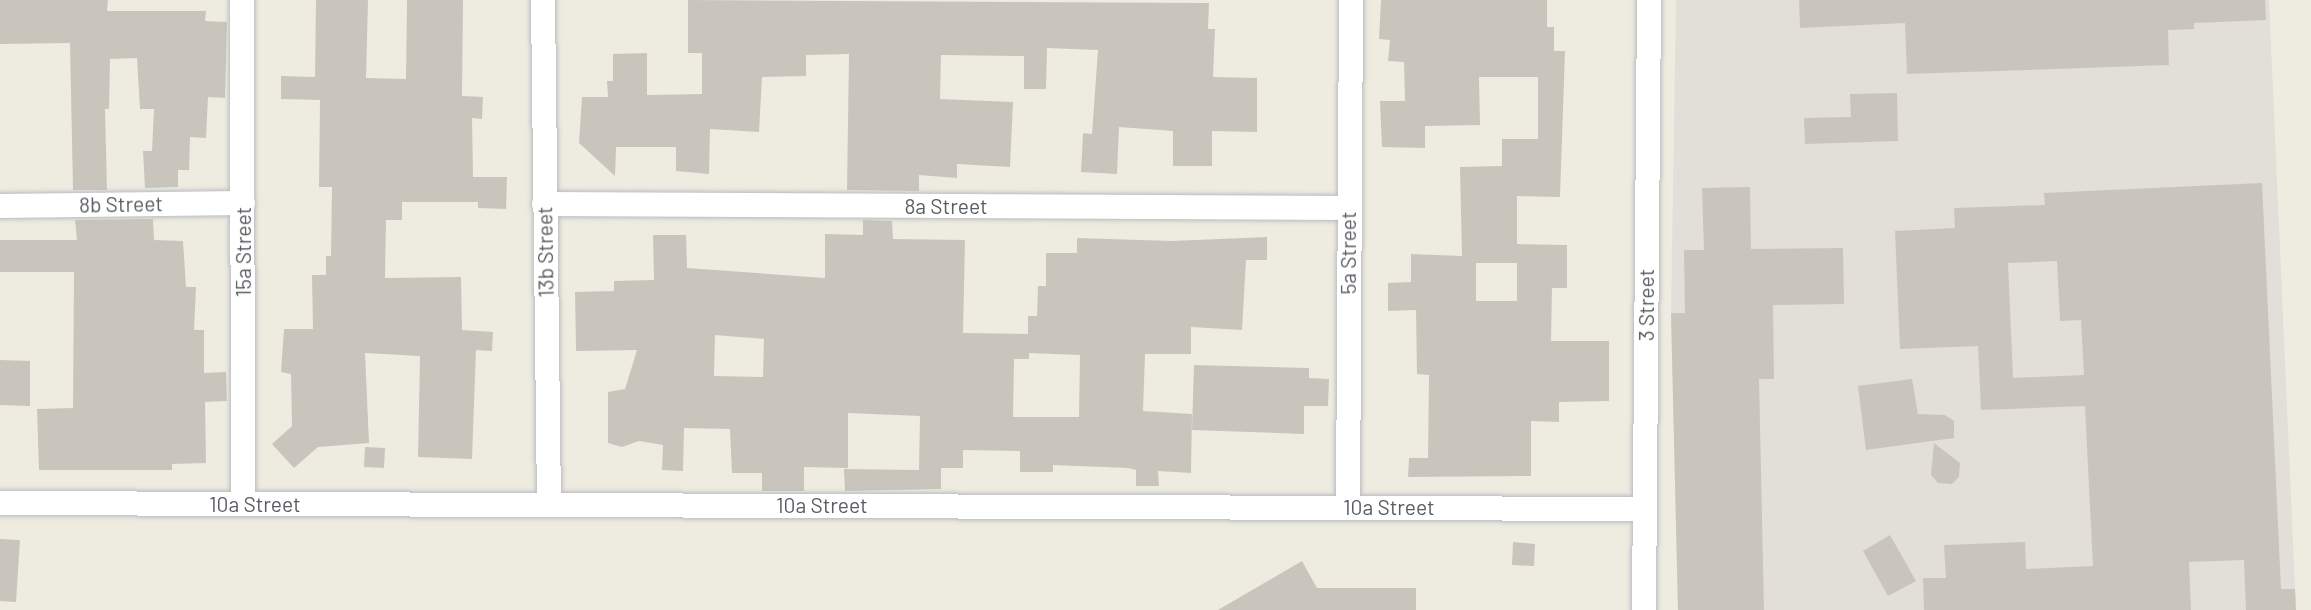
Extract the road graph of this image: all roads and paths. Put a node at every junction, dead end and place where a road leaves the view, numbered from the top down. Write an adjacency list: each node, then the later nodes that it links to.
1 (242, 0): 5 (street, 15a Street)
2 (543, 0): 6 (street, 13b Street)
3 (1351, 0): 8 (street, 5a Street)
4 (1649, 0): 13 (street, 3 Street)
5 (243, 203): 7 (street, 8b Street); 10 (street, 15a Street)
6 (544, 204): 8 (street, 8a Street); 11 (street, 13b Street)
7 (0, 206)
8 (1349, 208): 12 (street, 5a Street)
9 (0, 503): 10 (street, 10a Street)
10 (243, 504): 11 (street, 10a Street)
11 (549, 504): 12 (street, 10a Street)
12 (1348, 507): 13 (street, 10a Street)
13 (1644, 509): 14 (street, 3 Street)
14 (1644, 610)

